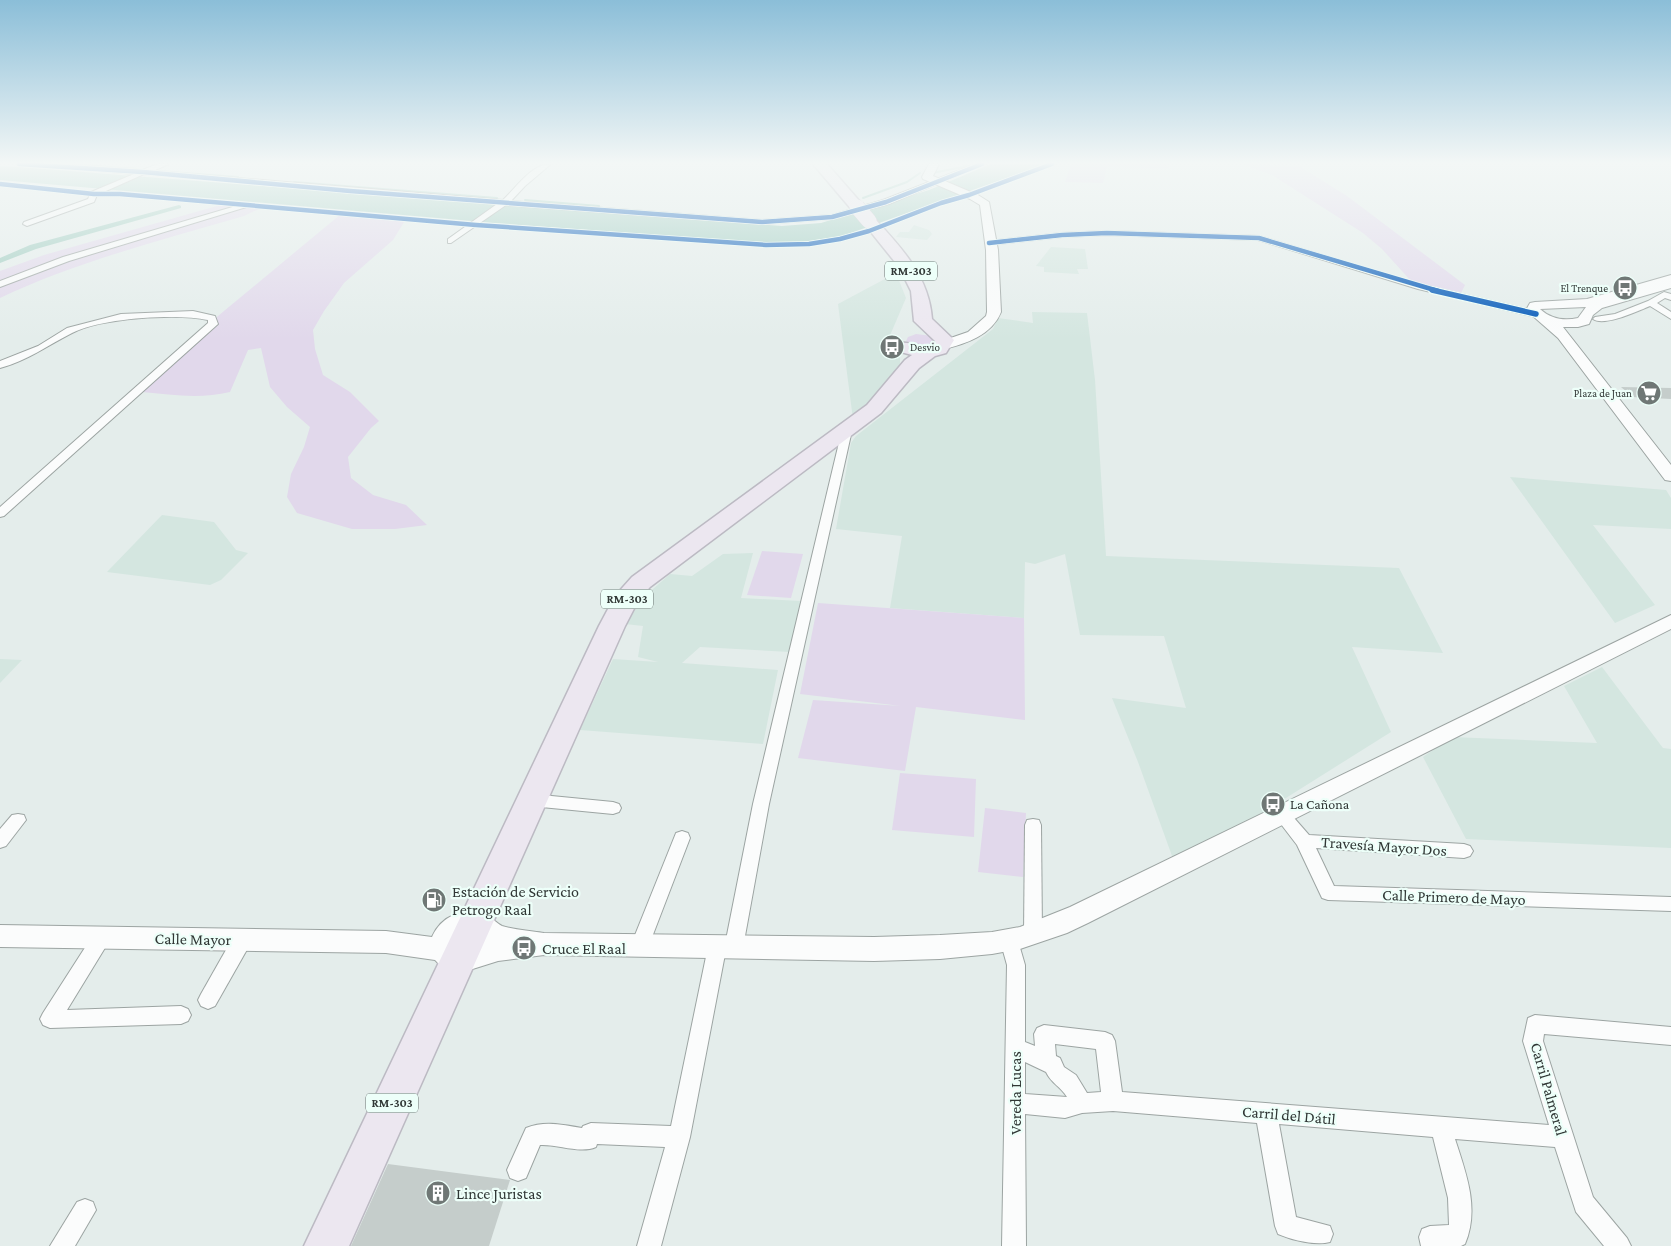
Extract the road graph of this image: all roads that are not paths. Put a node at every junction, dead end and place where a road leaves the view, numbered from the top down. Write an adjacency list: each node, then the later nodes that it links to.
1 (32, 222): 6 (street)
2 (189, 222): 10 (street)
3 (480, 222): 7 (street)
4 (870, 222): 20 (highway, RM-303, bridge)
5 (987, 222): 8 (main road)
6 (27, 224)
7 (451, 241)
8 (989, 242): 16 (street); 20 (main road)
9 (1671, 278): 13 (main road)
10 (0, 284)
11 (1669, 291): 12 (main road); 14 (street)
12 (1631, 295): 13 (main road); 14 (main road)
13 (1600, 302): 14 (main road); 15 (main road); 18 (main road)
14 (1652, 303): 17 (street); 18 (street)
15 (1559, 305): 16 (main road); 18 (main road)
16 (1540, 313): 19 (main road)
17 (1671, 316)
18 (1591, 318): 19 (main road)
19 (1567, 329): 23 (main road)
20 (927, 338): 22 (highway, RM-303)
21 (0, 364): 24 (street)
22 (847, 430): 26 (highway, RM-303); 43 (street)
23 (1671, 476)
24 (0, 513)
25 (1671, 621): 28 (main road)
26 (532, 800): 27 (street); 41 (highway, RM-303)
27 (613, 808)
28 (1282, 814): 33 (street, Calle Primero de Mayo); 36 (main road)
29 (18, 820): 32 (street)
30 (1033, 825): 36 (street)
31 (682, 838): 42 (street)
32 (0, 841)
33 (1304, 841): 34 (street, Travesía Mayor Dos); 35 (street, Calle Primero de Mayo)
34 (1464, 851)
35 (1671, 904)
36 (1033, 934): 40 (main road)
37 (0, 936): 38 (main road, Calle Mayor)
38 (102, 938): 39 (main road, Calle Mayor); 45 (street)
39 (242, 940): 41 (main road, Calle Mayor); 44 (street)
40 (1009, 940): 43 (main road); 47 (street, Vereda Lucas)
41 (465, 942): 42 (main road); 60 (highway, RM-303)
42 (640, 945): 43 (main road)
43 (726, 947): 54 (street)
44 (208, 1000)
45 (181, 1015)
46 (1671, 1036): 55 (street, Carril Palmeral)
47 (1015, 1047): 48 (street); 50 (street, Vereda Lucas)
48 (1046, 1062): 49 (street); 51 (street)
49 (1113, 1101): 51 (street, Carril del Dátil); 52 (street, Carril del Dátil)
50 (1015, 1103): 51 (street, Carril del Dátil); 62 (street, Vereda Lucas)
51 (1082, 1103)
52 (1266, 1113): 53 (street, Carril del Dátil); 58 (street)
53 (1441, 1127): 55 (street, Carril del Dátil); 63 (street)
54 (679, 1137): 56 (street); 61 (street)
55 (1563, 1137): 64 (street, Carril Palmeral)
56 (518, 1170)
57 (85, 1210): 59 (street)
58 (1322, 1234)
59 (62, 1246)
60 (326, 1246)
61 (649, 1246)
62 (1014, 1246)
63 (1432, 1246)
64 (1619, 1246)

